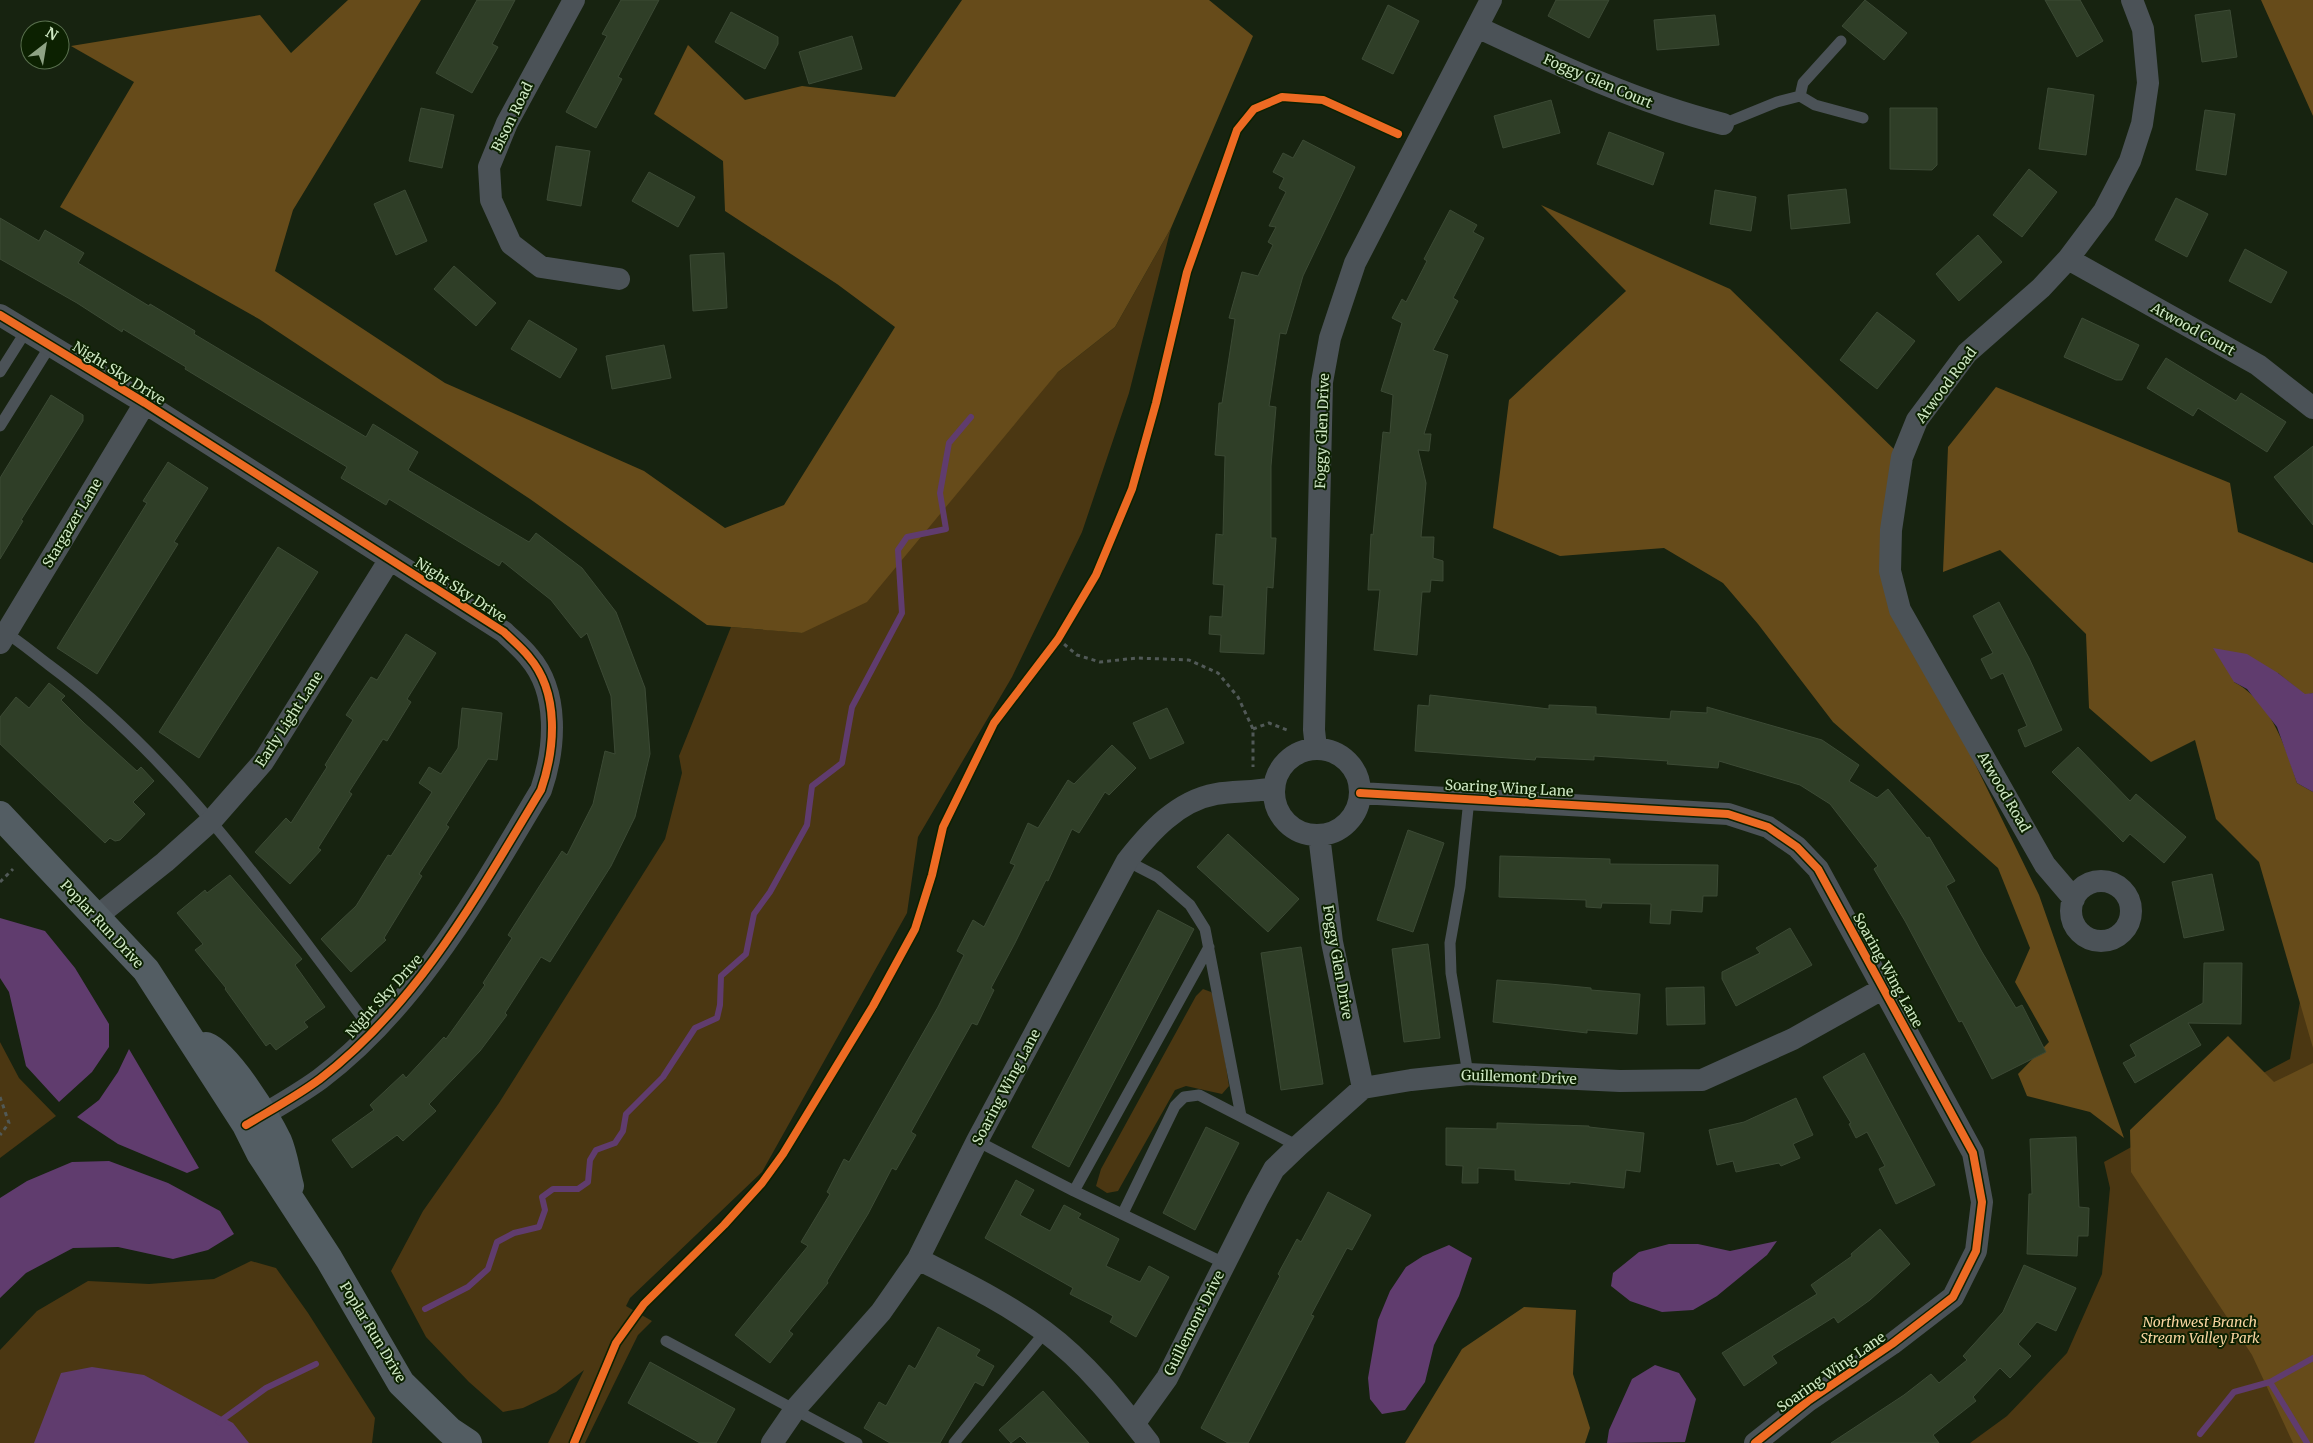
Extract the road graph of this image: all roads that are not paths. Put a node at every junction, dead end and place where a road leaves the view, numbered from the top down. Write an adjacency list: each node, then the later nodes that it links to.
1 (574, 0): 10 (street, Bison Road)
2 (1491, 0): 4 (street, Foggy Glen Drive)
3 (2132, 0): 9 (street, Atwood Road)
4 (1477, 27): 8 (street, Foggy Glen Court); 20 (street, Foggy Glen Drive)
5 (1841, 41): 6 (lane)
6 (1800, 96): 7 (lane); 8 (lane)
7 (1863, 118)
8 (1723, 124)
9 (2068, 259): 16 (street, Atwood Court); 28 (street, Atwood Road)
10 (619, 279)
11 (0, 315): 12 (street, Night Sky Drive)
12 (26, 331): 13 (street, Night Sky Drive); 14 (lane)
13 (50, 346): 15 (street, Night Sky Drive); 17 (lane)
14 (0, 372)
15 (145, 403): 18 (street, Night Sky Drive); 19 (street, Stargazer Lane)
16 (2313, 408)
17 (0, 426)
18 (390, 559): 25 (street, Early Light Lane); 32 (street, Night Sky Drive)
19 (2, 635): 25 (lane)
20 (1316, 748): 21 (street); 22 (street)
21 (1274, 788): 26 (street); 27 (street, Soaring Wing Lane)
22 (1360, 793): 23 (street, Soaring Wing Lane); 26 (street)
23 (1469, 799): 31 (street, Soaring Wing Lane); 33 (lane)
24 (0, 815): 29 (street, Poplar Run Drive)
25 (212, 820): 29 (street, Early Light Lane); 32 (lane)
26 (1320, 834): 34 (street, Foggy Glen Drive)
27 (1127, 861): 30 (lane); 37 (street, Soaring Wing Lane)
28 (2074, 899)
29 (96, 917): 36 (street, Poplar Run Drive)
30 (1209, 947): 35 (lane); 39 (lane)
31 (1884, 988): 33 (street, Guillemont Drive); 52 (street, Soaring Wing Lane)
32 (373, 1032): 36 (street, Night Sky Drive)
33 (1468, 1074): 34 (street, Guillemont Drive)
34 (1363, 1088): 38 (street, Guillemont Drive)
35 (1241, 1116): 38 (lane); 40 (lane)
36 (255, 1120): 47 (street, Poplar Run Drive)
37 (977, 1141): 39 (lane); 41 (street, Soaring Wing Lane)
38 (1298, 1146): 42 (street, Guillemont Drive)
39 (1074, 1191): 40 (lane)
40 (1122, 1213): 42 (lane)
41 (918, 1259): 43 (street); 45 (street, Soaring Wing Lane)
42 (1224, 1263): 46 (street, Guillemont Drive)
43 (1045, 1332): 46 (street); 50 (lane)
44 (666, 1340): 45 (lane)
45 (796, 1408): 48 (street, Soaring Wing Lane); 49 (lane)
46 (1134, 1424): 51 (street)
47 (468, 1443)
48 (772, 1443)
49 (857, 1443)
50 (954, 1443)
51 (1149, 1443)
52 (1755, 1443)

